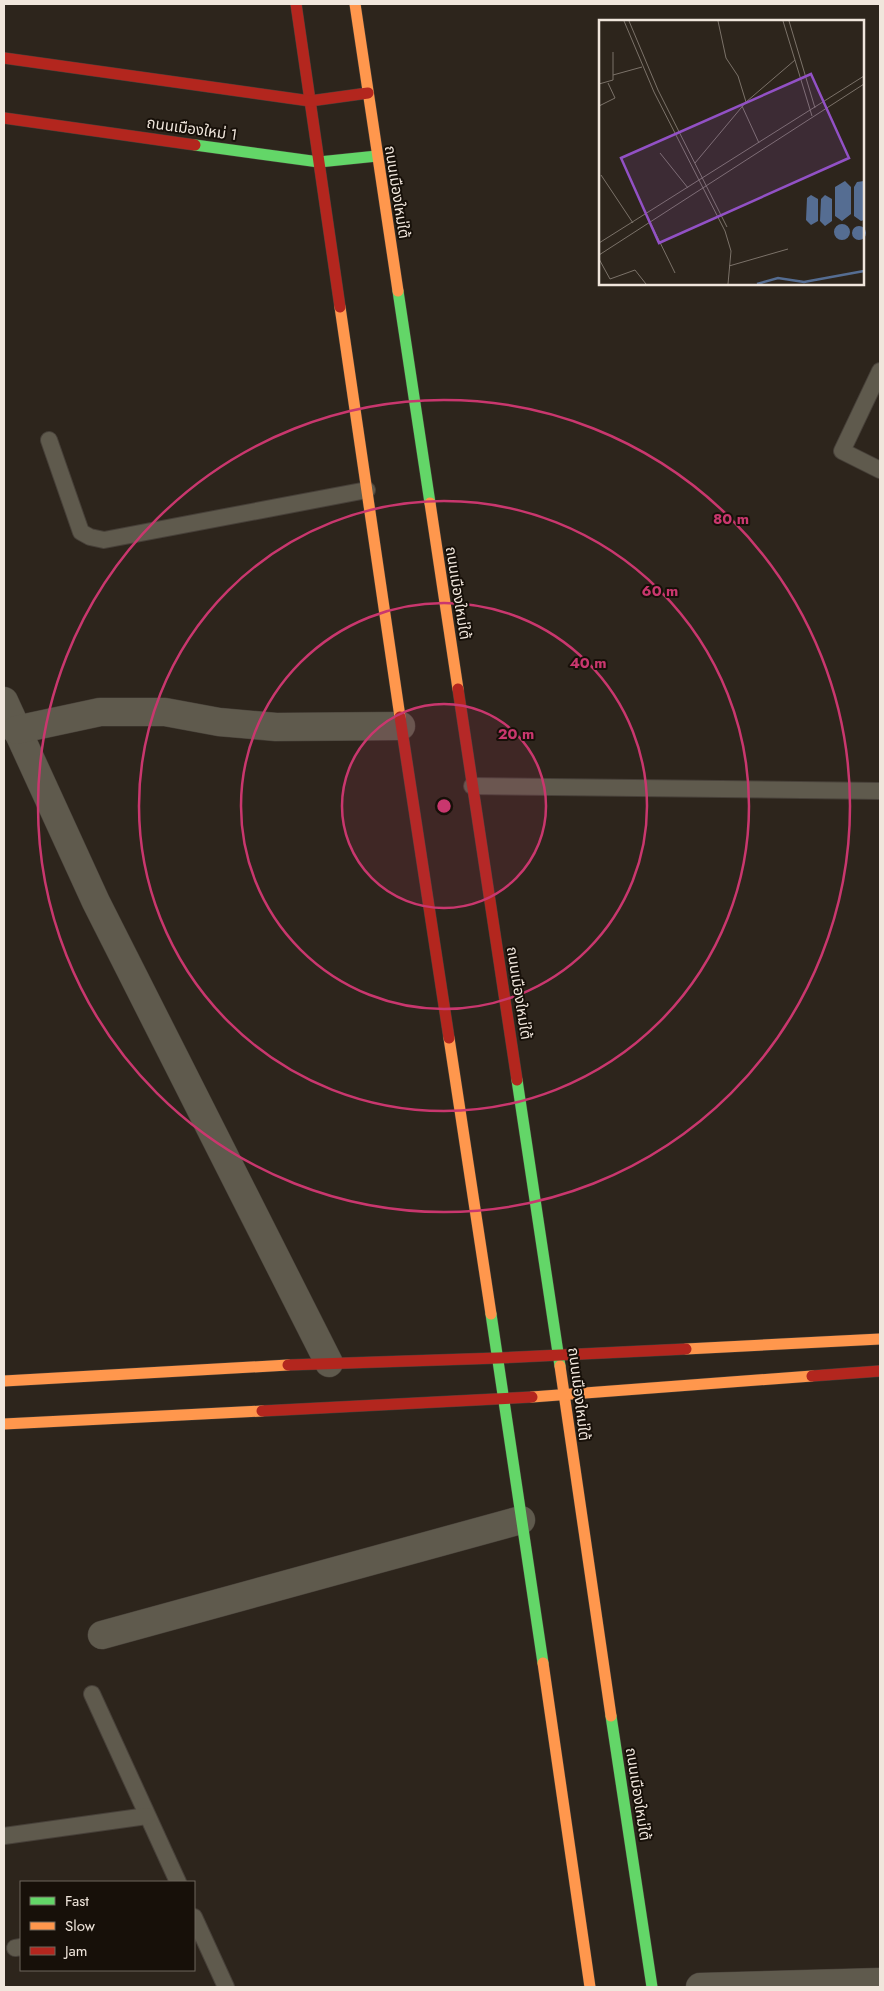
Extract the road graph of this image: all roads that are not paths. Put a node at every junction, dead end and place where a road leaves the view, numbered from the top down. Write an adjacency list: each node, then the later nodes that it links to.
1 (296, 4): 5 (main road)
2 (355, 4): 4 (main road, ถนนเมืองใหม่ใต้)
3 (4, 58): 5 (main road)
4 (368, 93): 5 (main road); 7 (main road, ถนนเมืองใหม่ใต้)
5 (310, 101): 8 (main road)
6 (4, 118): 8 (main road, ถนนเมืองใหม่ 1)
7 (376, 156): 8 (main road, ถนนเมืองใหม่ 1); 16 (main road, ถนนเมืองใหม่ใต้)
8 (319, 162): 12 (main road)
9 (880, 371): 11 (lane)
10 (49, 440): 12 (lane)
11 (880, 470)
12 (367, 490): 14 (main road)
13 (4, 701): 15 (street)
14 (401, 726): 15 (street); 20 (main road)
15 (16, 730): 21 (street)
16 (472, 786): 17 (lane); 19 (main road, ถนนเมืองใหม่ใต้)
17 (880, 791)
18 (880, 1339): 19 (main road)
19 (559, 1356): 20 (main road); 24 (main road, ถนนเมืองใหม่ใต้)
20 (498, 1358): 21 (main road); 25 (main road)
21 (329, 1363): 23 (main road)
22 (880, 1371): 24 (main road)
23 (4, 1381)
24 (563, 1395): 25 (main road); 37 (main road, ถนนเมืองใหม่ใต้)
25 (503, 1397): 26 (main road); 27 (main road)
26 (4, 1424)
27 (521, 1520): 28 (street); 36 (main road)
28 (102, 1634)
29 (92, 1694): 30 (lane)
30 (147, 1816): 31 (lane); 32 (lane)
31 (4, 1836)
32 (178, 1881)
33 (195, 1920): 35 (lane)
34 (880, 1982): 38 (street)
35 (226, 1987)
36 (590, 1987)
37 (652, 1987)
38 (700, 1987)

